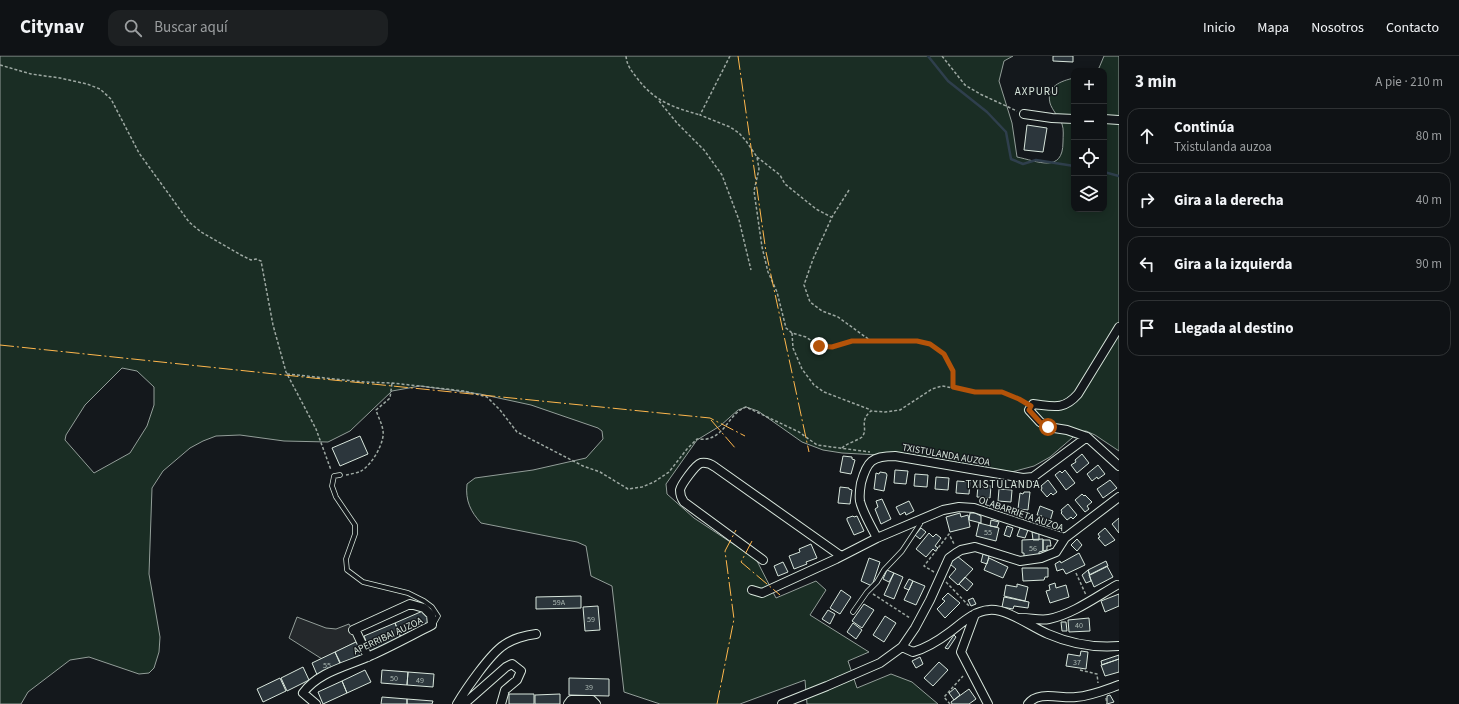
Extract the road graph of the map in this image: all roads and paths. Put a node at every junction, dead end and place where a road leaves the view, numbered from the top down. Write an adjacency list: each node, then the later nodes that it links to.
1 (626, 56): 5 (path)
2 (730, 56): 7 (path)
3 (942, 56): 6 (path)
4 (0, 65): 18 (path)
5 (659, 101): 7 (path); 14 (path)
6 (1024, 114): 8 (street)
7 (700, 115): 11 (path)
8 (1071, 118)
9 (1107, 119): 10 (street)
10 (1119, 120)
11 (757, 157): 13 (path); 16 (path)
12 (849, 190): 13 (path)
13 (832, 217): 17 (path)
14 (751, 270)
15 (1119, 327): 21 (street)
16 (792, 333): 17 (path); 22 (path)
17 (871, 341): 20 (path)
18 (287, 374): 19 (path); 28 (path)
19 (392, 383): 24 (path); 27 (path)
20 (953, 387): 21 (path); 22 (path)
21 (1031, 406): 23 (street)
22 (871, 411): 24 (path)
23 (1087, 436): 25 (street, TXISTULANDA AUZOA); 26 (street)
24 (841, 448): 25 (path)
25 (878, 458): 31 (street)
26 (1119, 466)
27 (340, 475): 28 (lane)
28 (334, 476): 47 (lane)
29 (1119, 497): 32 (street)
30 (920, 520): 31 (street); 32 (street, OLABARRIETA AUZOA); 41 (lane)
31 (877, 538): 34 (street)
32 (1065, 538): 49 (street, OLABARRIETA AUZOA)
33 (951, 546): 36 (path)
34 (841, 556): 35 (street); 40 (street)
35 (763, 560)
36 (937, 573)
37 (1076, 573): 42 (path)
38 (944, 579): 43 (path)
39 (1116, 585): 42 (street)
40 (752, 590)
41 (868, 591): 44 (lane); 45 (path)
42 (1089, 601): 46 (street)
43 (973, 611): 46 (street); 49 (street); 52 (street)
44 (853, 612)
45 (911, 618)
46 (1017, 618): 50 (street)
47 (432, 626): 51 (street, APERRIBAI AUZOA); 51 (street, APERRIBAI AUZOA)
48 (533, 635): 57 (street)
49 (902, 646): 62 (street, OLABARRIETA AUZOA)
50 (1119, 646)
51 (368, 657): 56 (street, APERRIBAI AUZOA)
52 (970, 669): 63 (path); 64 (street)
53 (1080, 670): 55 (path)
54 (1119, 685): 55 (street)
55 (1098, 693): 65 (street)
56 (316, 704)
57 (457, 704)
58 (464, 704): 59 (street)
59 (501, 704)
60 (568, 704): 61 (street)
61 (596, 704)
62 (782, 704)
63 (950, 704)
64 (988, 704)
65 (1028, 704)

